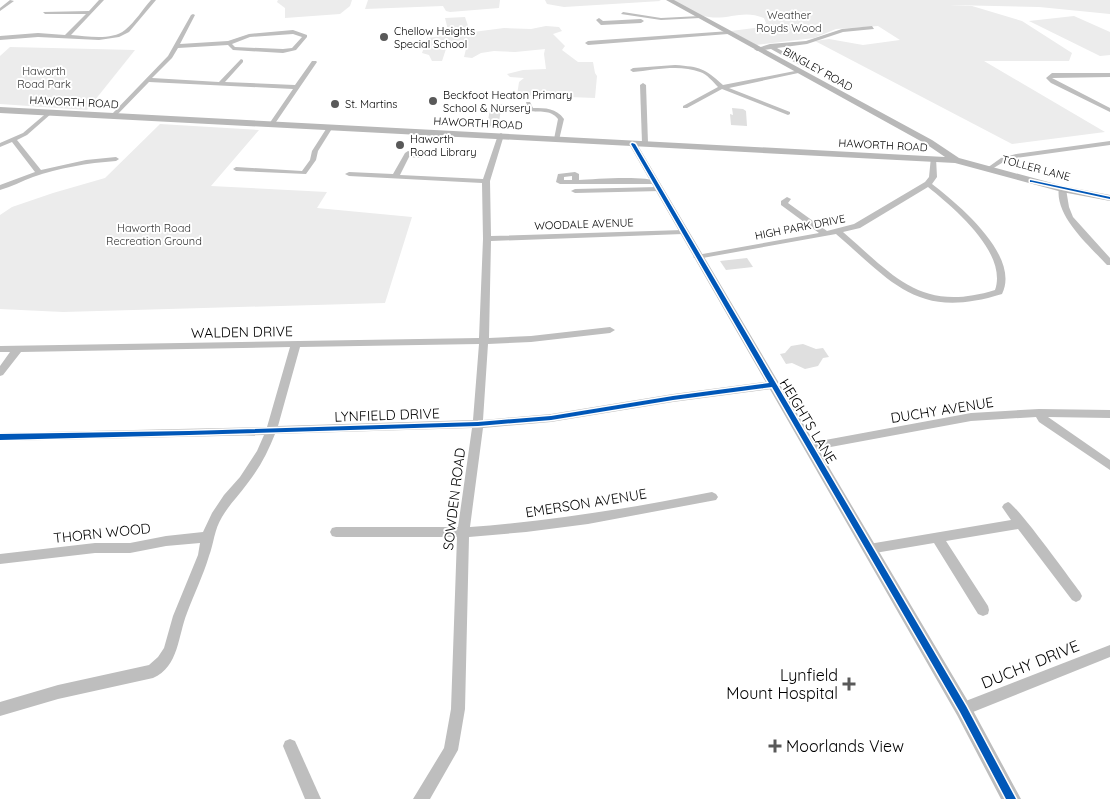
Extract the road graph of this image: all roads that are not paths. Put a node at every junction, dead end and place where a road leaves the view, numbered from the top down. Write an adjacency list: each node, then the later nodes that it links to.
1 (102, 0): 6 (street)
2 (154, 0): 15 (street)
3 (669, 0): 10 (main road, BINGLEY ROAD)
4 (12, 1): 5 (street)
5 (0, 10)
6 (91, 12): 7 (street); 15 (street)
7 (45, 13)
8 (624, 13): 11 (street)
9 (193, 15): 19 (street)
10 (700, 17): 11 (street); 14 (main road, BINGLEY ROAD)
11 (647, 18): 12 (street)
12 (599, 20)
13 (872, 28): 20 (street)
14 (728, 32): 18 (street); 21 (main road, BINGLEY ROAD)
15 (66, 37): 16 (street)
16 (0, 38)
17 (229, 43): 17 (street); 19 (street)
18 (588, 43)
19 (177, 46): 28 (street)
20 (770, 46): 21 (street); 25 (street)
21 (757, 48): 26 (main road, BINGLEY ROAD)
22 (241, 61): 29 (street)
23 (314, 62): 31 (street)
24 (633, 70): 32 (street)
25 (812, 70)
26 (800, 72): 32 (street); 52 (main road, BINGLEY ROAD)
27 (1110, 75): 36 (street)
28 (148, 80): 29 (street); 39 (street)
29 (221, 83): 31 (street)
30 (643, 85): 45 (street)
31 (297, 87): 40 (street)
32 (722, 87): 34 (street); 38 (street)
33 (528, 102): 43 (street)
34 (685, 107)
35 (0, 110): 37 (main road, HAWORTH ROAD)
36 (1110, 110)
37 (50, 112): 39 (main road, HAWORTH ROAD); 44 (street)
38 (788, 113)
39 (113, 116): 40 (main road, HAWORTH ROAD)
40 (272, 124): 41 (main road, HAWORTH ROAD)
41 (330, 127): 42 (main road, HAWORTH ROAD); 54 (street)
42 (501, 135): 43 (main road, HAWORTH ROAD); 58 (street, SOWDEN ROAD)
43 (557, 139): 47 (main road, HAWORTH ROAD)
44 (14, 140): 48 (street); 55 (street)
45 (645, 143): 47 (main road, HAWORTH ROAD); 50 (main road, HAWORTH ROAD)
46 (1110, 143): 53 (street)
47 (633, 144): 61 (street, HEIGHTS LANE)
48 (0, 145)
49 (421, 156): 57 (street)
50 (933, 158): 52 (main road, HAWORTH ROAD); 60 (street)
51 (116, 159): 55 (street)
52 (955, 160): 53 (main road, TOLLER LANE)
53 (990, 168): 63 (main road, TOLLER LANE)
54 (236, 169)
55 (40, 173): 62 (street)
56 (349, 174): 57 (street)
57 (396, 176): 58 (street)
58 (486, 181): 70 (street, SOWDEN ROAD)
59 (576, 182): 61 (street)
60 (928, 184): 68 (street, HIGH PARK DRIVE); 68 (street)
61 (656, 185): 64 (street); 67 (street, HEIGHTS LANE)
62 (0, 188)
63 (1062, 189): 65 (main road, TOLLER LANE); 72 (street)
64 (574, 191)
65 (1110, 198)
66 (787, 199): 69 (street)
67 (682, 232): 70 (street, WOODALE AVENUE); 71 (street, HEIGHTS LANE)
68 (839, 232): 69 (street, HIGH PARK DRIVE)
69 (826, 234): 71 (street, HIGH PARK DRIVE)
70 (487, 239): 74 (street, SOWDEN ROAD)
71 (697, 258): 79 (street, HEIGHTS LANE)
72 (1110, 263)
73 (610, 330): 74 (street, WALDEN DRIVE)
74 (484, 341): 75 (street, WALDEN DRIVE); 82 (street, SOWDEN ROAD)
75 (296, 344): 77 (street, WALDEN DRIVE); 83 (street)
76 (0, 349): 77 (street, WALDEN DRIVE)
77 (17, 350): 78 (street)
78 (0, 373)
79 (772, 386): 82 (street, LYNFIELD DRIVE); 85 (street, HEIGHTS LANE)
80 (1039, 413): 81 (street, DUCHY AVENUE); 85 (street, DUCHY AVENUE); 86 (street)
81 (1110, 414)
82 (478, 424): 83 (street, LYNFIELD DRIVE); 91 (street, SOWDEN ROAD)
83 (271, 431): 84 (street, LYNFIELD DRIVE); 92 (street)
84 (0, 437)
85 (809, 447): 94 (street, HEIGHTS LANE)
86 (1110, 466)
87 (712, 496): 91 (street, EMERSON AVENUE)
88 (1008, 507): 89 (street)
89 (1021, 523): 93 (street); 96 (street)
90 (336, 532): 91 (street, EMERSON AVENUE)
91 (463, 532): 103 (street, SOWDEN ROAD)
92 (207, 537): 95 (street, THORN WOOD); 99 (street)
93 (936, 537): 94 (street); 97 (street)
94 (869, 549): 100 (street, HEIGHTS LANE)
95 (0, 558)
96 (1076, 596)
97 (983, 610)
98 (1110, 651): 100 (street, DUCHY DRIVE)
99 (0, 709)
100 (963, 709): 104 (street, HEIGHTS LANE)
101 (290, 746): 102 (street)
102 (313, 799)
103 (421, 799)
104 (1011, 799)

